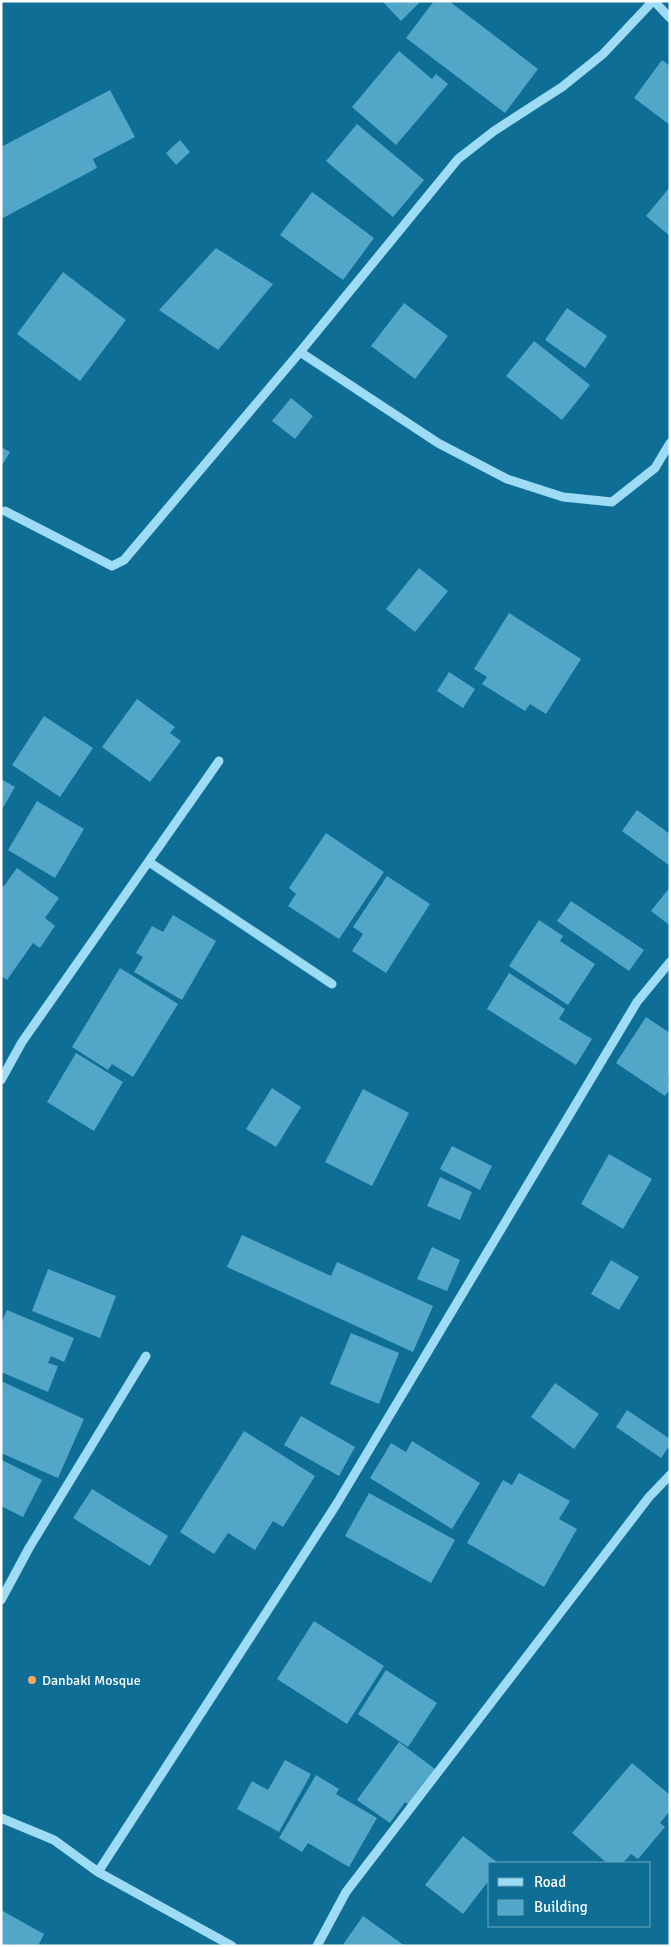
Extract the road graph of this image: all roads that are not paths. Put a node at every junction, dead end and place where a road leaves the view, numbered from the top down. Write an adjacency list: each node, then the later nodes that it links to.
1 (654, 1): 2 (street); 3 (street)
2 (670, 18)
3 (300, 352): 4 (street); 5 (street)
4 (670, 443)
5 (4, 511)
6 (219, 761): 7 (street)
7 (149, 862): 9 (street); 10 (street)
8 (670, 962): 15 (street)
9 (332, 984)
10 (1, 1080)
11 (146, 1356): 13 (street)
12 (670, 1475): 17 (street)
13 (1, 1600)
14 (1, 1818): 15 (street)
15 (98, 1872): 16 (street)
16 (232, 1946)
17 (317, 1946)

